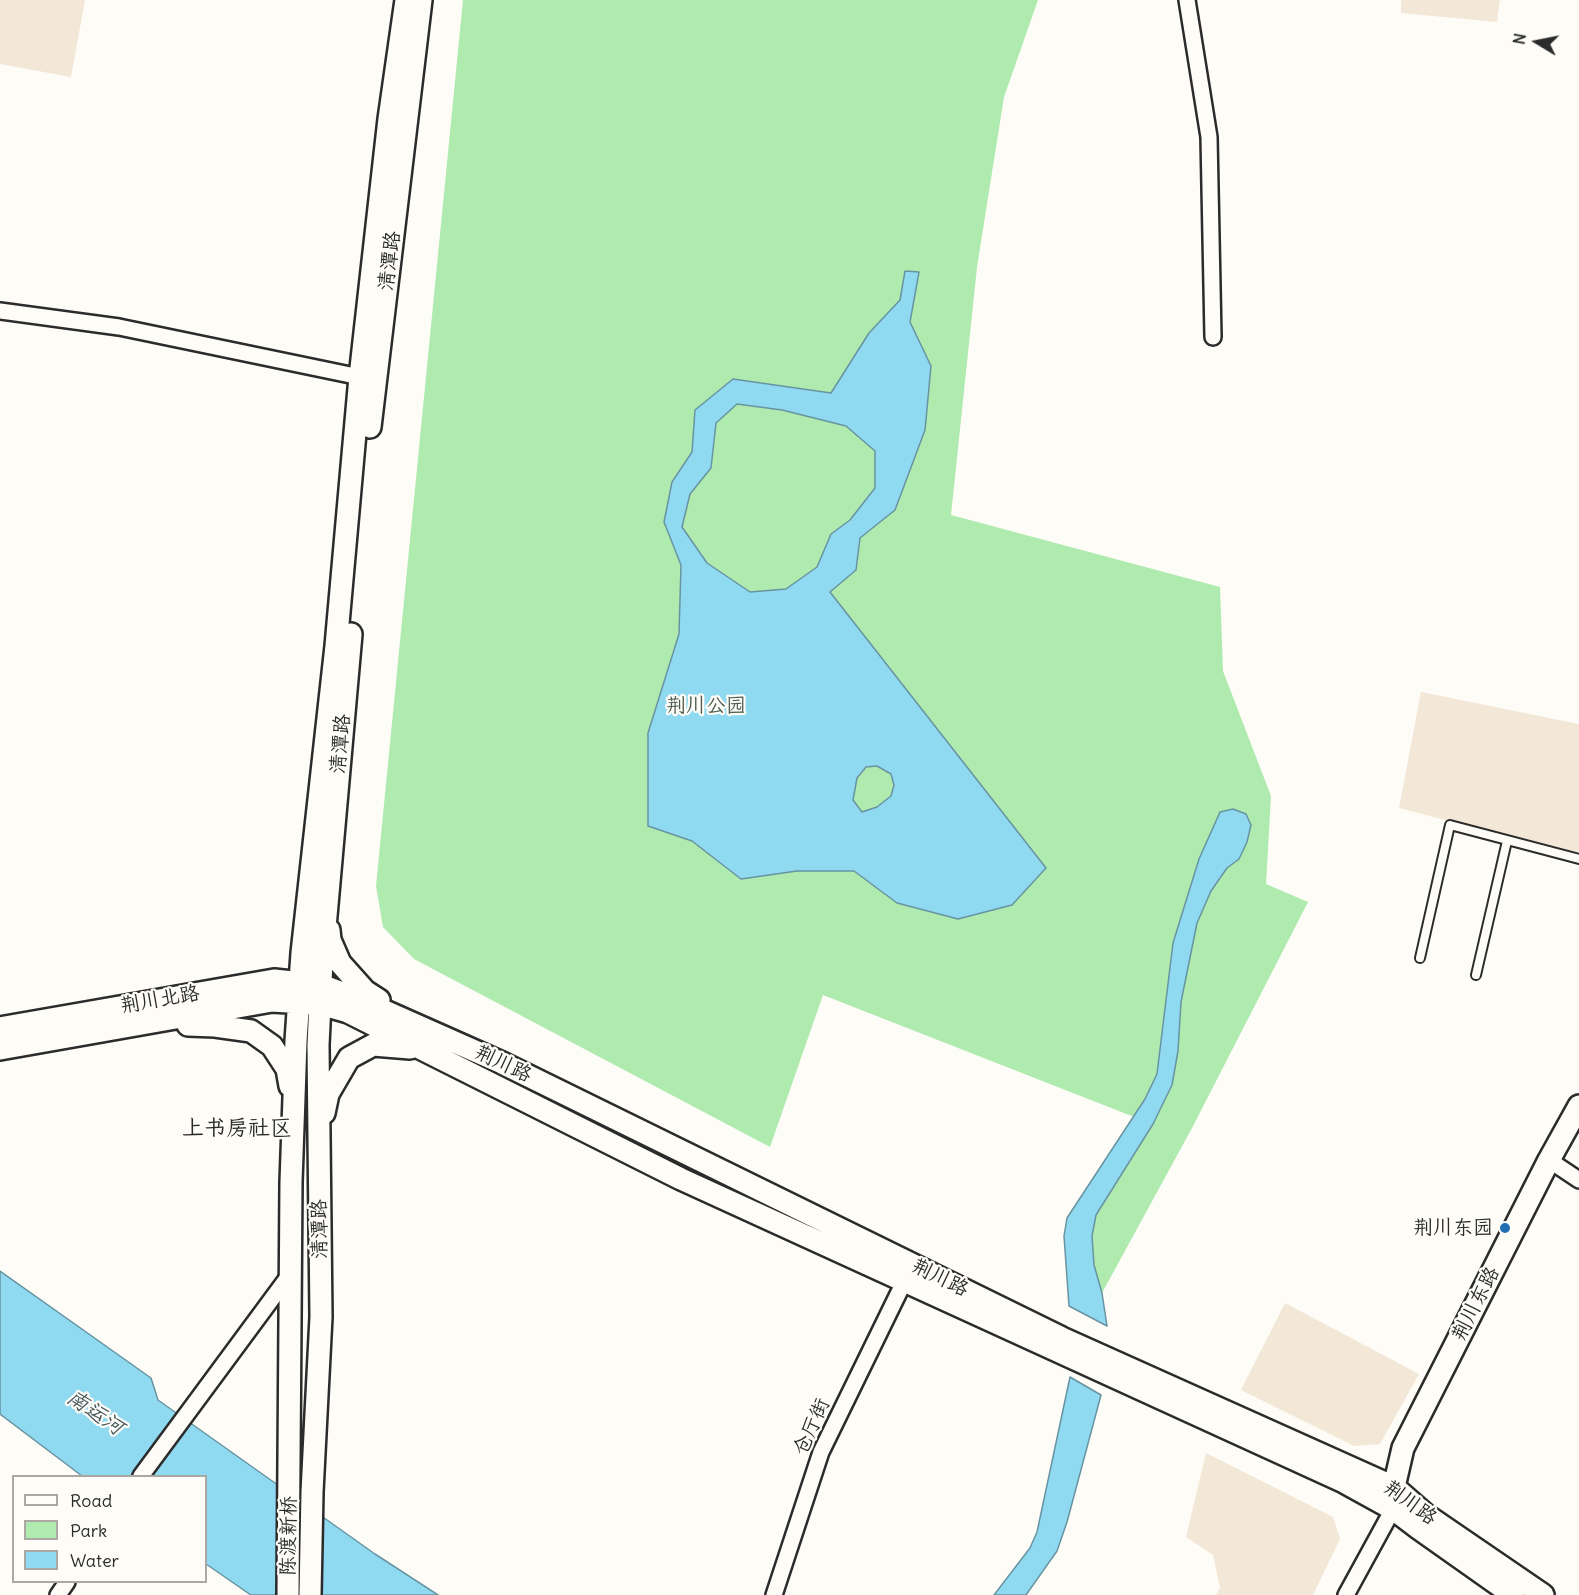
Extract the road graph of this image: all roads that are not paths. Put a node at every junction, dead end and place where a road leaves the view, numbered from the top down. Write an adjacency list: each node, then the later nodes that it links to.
1 (406, 0): 6 (main road, 清潭路)
2 (421, 0): 9 (main road, 清潭路)
3 (1187, 0): 5 (street)
4 (0, 311): 6 (street)
5 (1213, 337)
6 (360, 377): 12 (main road, 清潭路)
7 (1507, 841): 8 (lane); 10 (lane); 11 (lane)
8 (1579, 859)
9 (327, 911): 13 (main road, 清潭路); 16 (main road)
10 (1420, 958)
11 (1476, 975)
12 (299, 991): 13 (main road, 荆川北路); 14 (main road, 荆川北路); 15 (main road, 荆川北路); 18 (main road, 清潭路)
13 (320, 994): 16 (main road, 荆川路); 20 (main road, 清潭路)
14 (145, 1023): 17 (main road, 荆川北路); 18 (main road)
15 (0, 1028)
16 (430, 1042): 20 (main road); 24 (main road, 荆川路); 27 (main road, 荆川路)
17 (0, 1049)
18 (294, 1103): 23 (main road, 清潭路)
19 (1579, 1106): 21 (main road, 荆川东路)
20 (319, 1137): 28 (main road, 清潭路)
21 (1549, 1160): 22 (street); 27 (main road, 荆川东路)
22 (1579, 1179)
23 (291, 1273): 25 (street); 26 (main road, 清潭路)
24 (904, 1282): 29 (main road, 荆川路); 32 (street, 仓厅街)
25 (142, 1475)
26 (290, 1476): 30 (main road, 陈渡新桥)
27 (1394, 1487): 29 (main road, 荆川东路); 35 (main road, 荆川路)
28 (312, 1492): 31 (main road, 陈渡新桥)
29 (1393, 1509): 33 (street); 34 (main road, 荆川路)
30 (288, 1595)
31 (310, 1595)
32 (774, 1595)
33 (1346, 1595)
34 (1513, 1595)
35 (1543, 1595)

